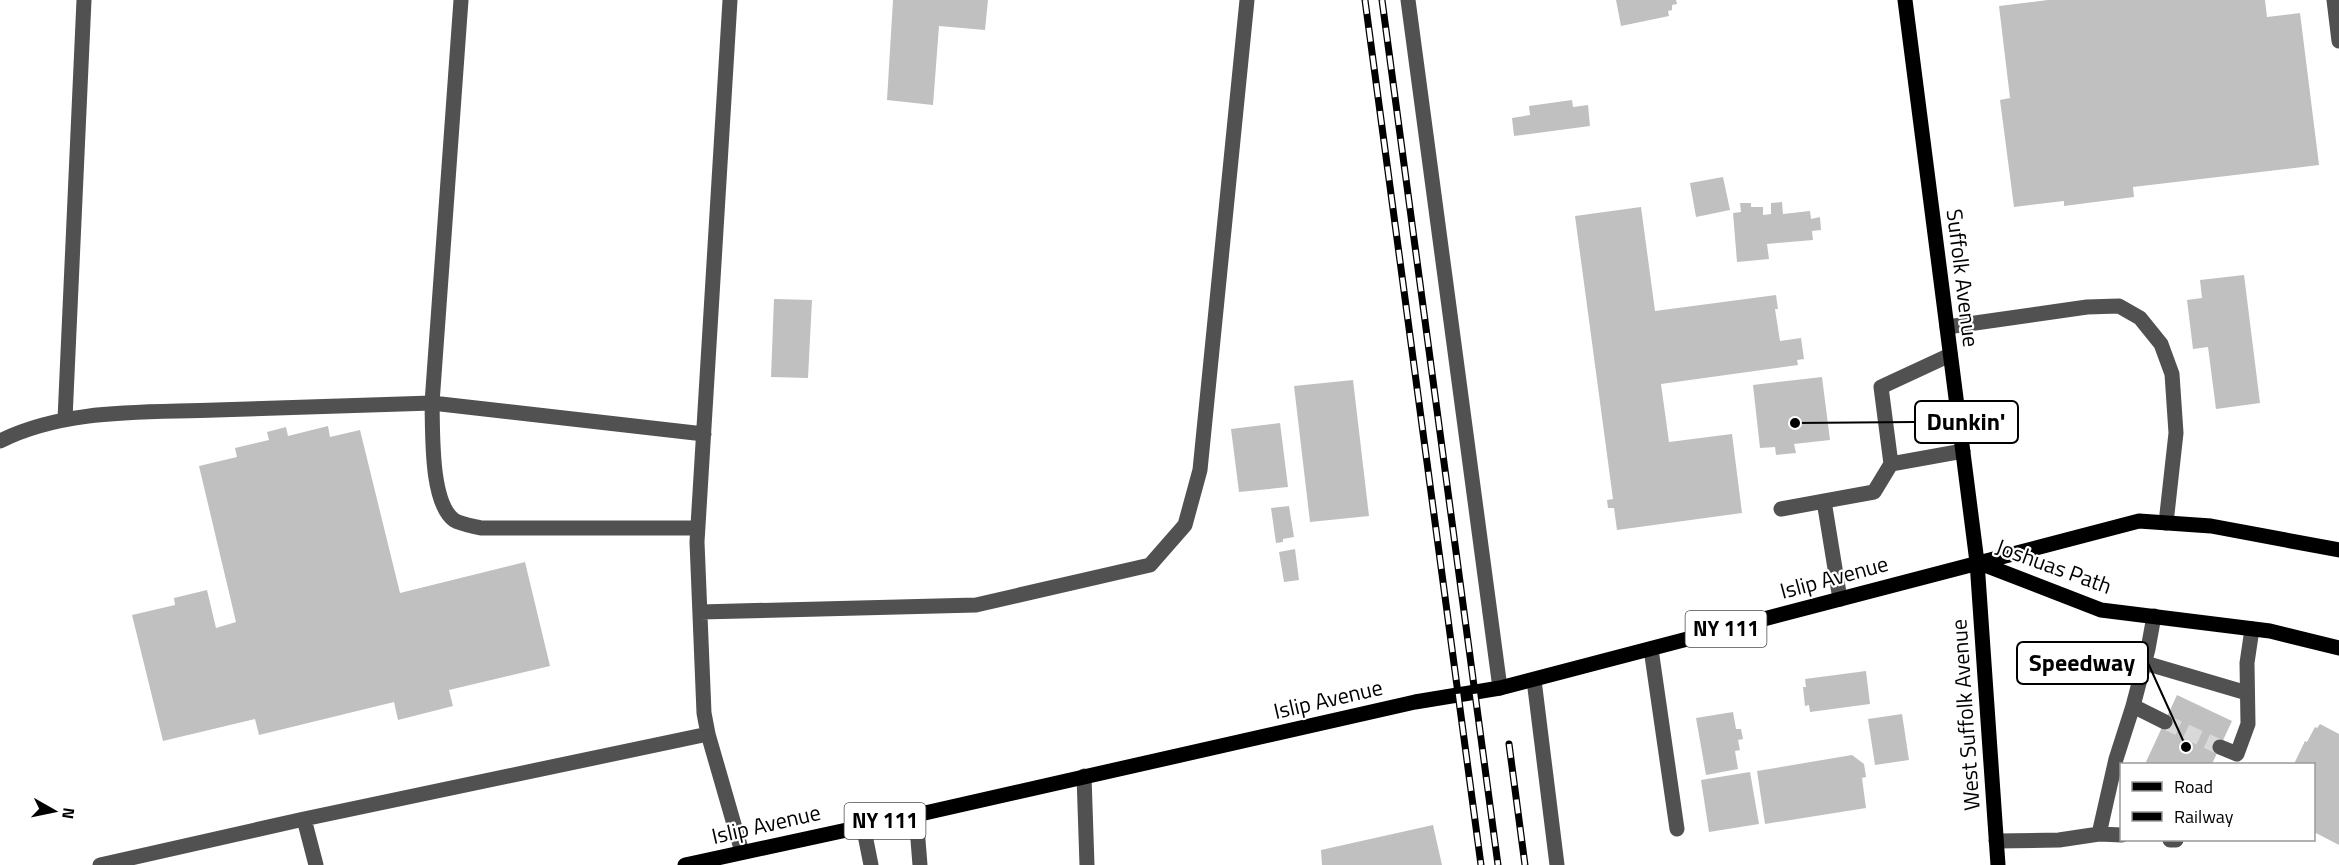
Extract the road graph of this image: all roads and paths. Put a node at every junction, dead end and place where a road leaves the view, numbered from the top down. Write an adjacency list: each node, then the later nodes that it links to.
1 (84, 0): 12 (street)
2 (461, 0): 11 (street)
3 (729, 0): 13 (street)
4 (1247, 0): 24 (street)
5 (1408, 0): 31 (street)
6 (1905, 0): 9 (main road, Suffolk Avenue)
7 (2334, 0): 8 (street)
8 (2339, 41)
9 (1947, 327): 10 (main road, Suffolk Avenue); 19 (street)
10 (1950, 355): 15 (main road, Suffolk Avenue); 16 (street)
11 (432, 403): 12 (street); 13 (street); 20 (street)
12 (65, 419): 14 (street)
13 (704, 434): 20 (street)
14 (0, 441)
15 (1963, 452): 16 (street); 22 (main road, Suffolk Avenue)
16 (1891, 464): 17 (street)
17 (1824, 501): 18 (street); 23 (street)
18 (1780, 509)
19 (2166, 523): 21 (main road, Joshuas Path / NY 111); 22 (main road, Joshuas Path / NY 111)
20 (698, 528): 24 (street)
21 (2339, 550)
22 (1977, 562): 23 (main road, Islip Avenue / NY 111); 25 (main road, Joshuas Path); 46 (main road, West Suffolk Avenue)
23 (1840, 599): 28 (main road, Islip Avenue / NY 111)
24 (700, 612): 35 (street)
25 (2154, 616): 26 (main road, Joshuas Path); 29 (street)
26 (2252, 628): 27 (main road, Joshuas Path); 32 (street)
27 (2339, 648)
28 (1651, 650): 30 (main road, Islip Avenue / NY 111); 43 (street)
29 (2145, 663): 32 (street); 33 (street)
30 (1534, 680): 31 (main road, Islip Avenue / NY 111); 54 (street)
31 (1500, 688): 39 (main road, Islip Avenue / NY 111)
32 (2247, 693): 37 (street)
33 (2133, 706): 34 (street); 38 (street)
34 (2164, 722)
35 (708, 734): 41 (street); 47 (street)
36 (2220, 747): 37 (street)
37 (2235, 759)
38 (2120, 762): 44 (street)
39 (1083, 776): 40 (main road, Islip Avenue / NY 111); 53 (street)
40 (916, 815): 42 (main road, Islip Avenue / NY 111); 52 (street)
41 (304, 819): 48 (street); 49 (street)
42 (863, 825): 47 (main road, Islip Avenue / NY 111); 51 (street)
43 (1677, 829)
44 (2099, 834): 45 (street); 46 (street)
45 (2120, 836)
46 (1996, 841): 55 (main road, West Suffolk Avenue)
47 (742, 852): 50 (main road, Islip Avenue / NY 111)
48 (100, 865)
49 (316, 865)
50 (685, 865)
51 (871, 865)
52 (920, 865)
53 (1087, 865)
54 (1557, 865)
55 (1998, 865)

